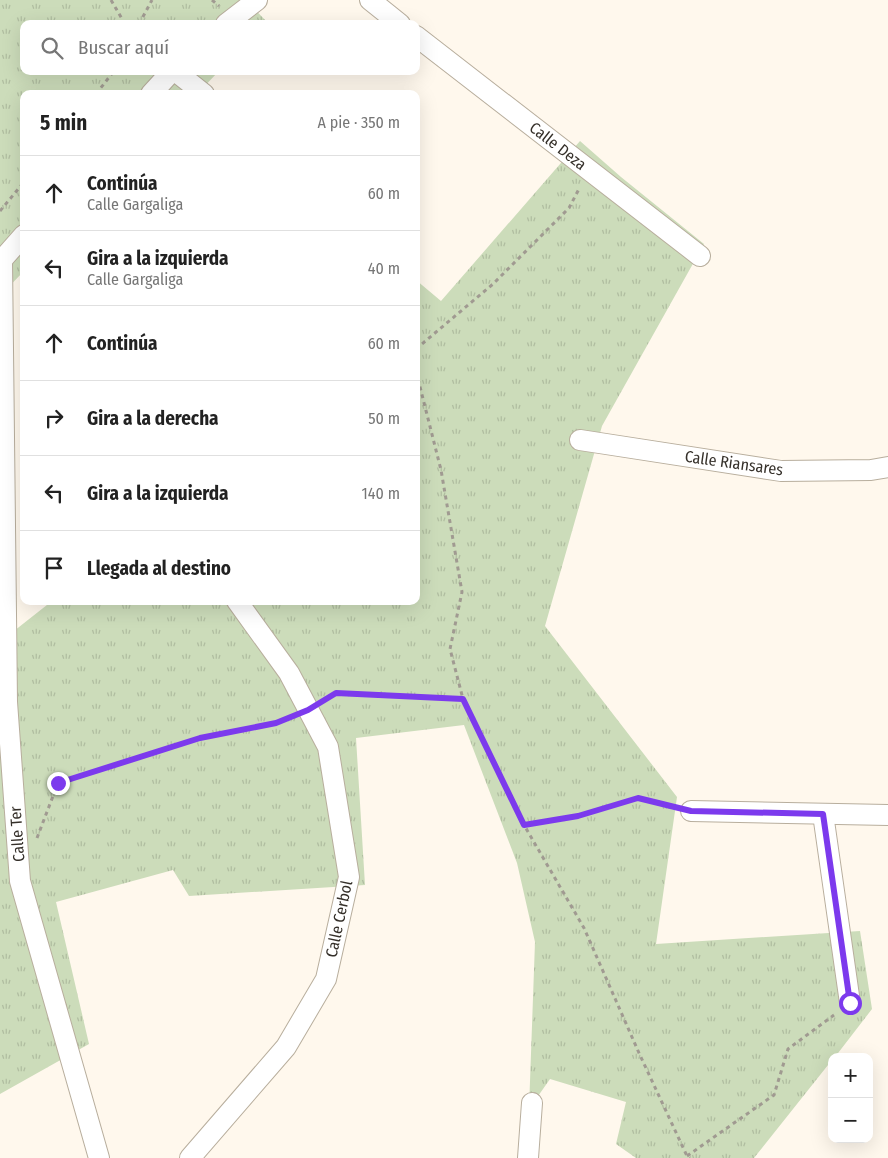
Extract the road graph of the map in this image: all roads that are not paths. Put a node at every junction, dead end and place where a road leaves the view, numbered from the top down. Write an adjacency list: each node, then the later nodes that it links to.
1 (257, 0): 3 (street)
2 (370, 0): 4 (street)
3 (231, 20)
4 (395, 20)
5 (420, 39): 11 (street, Calle Deza)
6 (170, 75): 8 (street)
7 (179, 75): 9 (street)
8 (155, 90)
9 (199, 90)
10 (20, 240): 12 (street)
11 (700, 256)
12 (1, 261): 21 (street, Calle Ter)
13 (580, 440): 14 (street, Calle Riansares)
14 (888, 467)
15 (240, 605): 22 (street, Calle Cerbol)
16 (691, 811): 17 (street)
17 (823, 814): 18 (street); 19 (street)
18 (888, 815)
19 (850, 1003)
20 (532, 1103): 23 (street)
21 (99, 1158)
22 (190, 1158)
23 (528, 1158)

